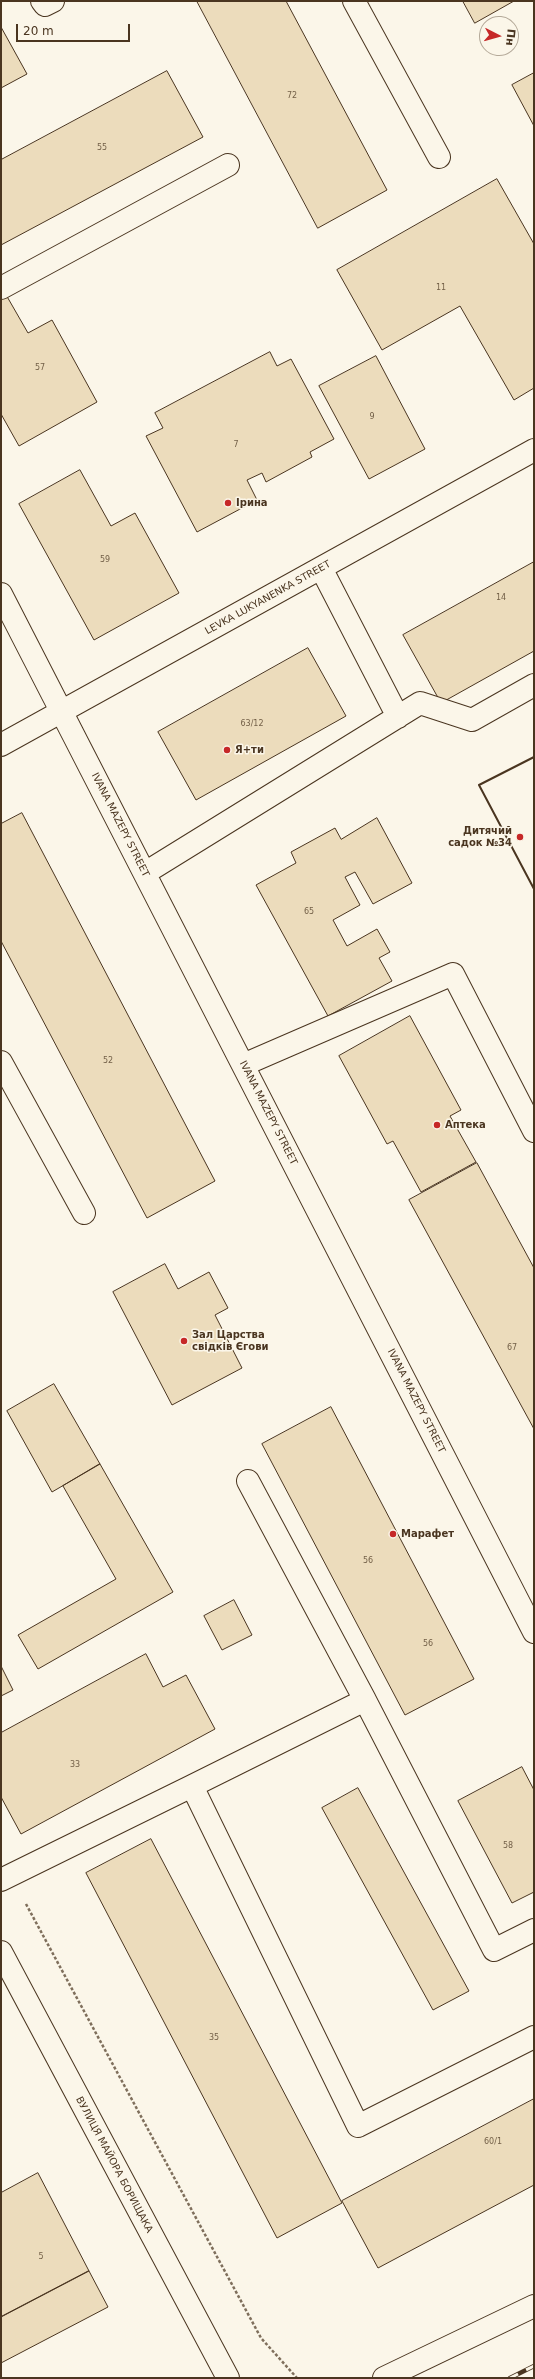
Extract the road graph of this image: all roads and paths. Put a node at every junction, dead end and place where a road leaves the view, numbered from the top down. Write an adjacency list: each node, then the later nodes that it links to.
1 (42, 1): 2 (street)
2 (53, 1)
3 (354, 1): 4 (street)
4 (439, 157)
5 (228, 165): 6 (street)
6 (1, 288)
7 (534, 450): 8 (street, LEVKA LUKYANENKA STREET)
8 (321, 568): 11 (street, LEVKA LUKYANENKA STREET); 12 (street)
9 (1, 594): 11 (street, IVANA MAZEPY STREET)
10 (534, 685): 12 (street)
11 (62, 712): 13 (street, LEVKA LUKYANENKA STREET); 14 (street, IVANA MAZEPY STREET)
12 (398, 717): 14 (street)
13 (1, 745)
14 (145, 873): 16 (street, IVANA MAZEPY STREET)
15 (1, 1062): 18 (street)
16 (243, 1065): 17 (street); 20 (street, IVANA MAZEPY STREET)
17 (534, 1131)
18 (84, 1213)
19 (248, 1481): 21 (street)
20 (534, 1632)
21 (365, 1700): 22 (street); 24 (street)
22 (192, 1786): 23 (street); 26 (street)
23 (6, 1878): 29 (path)
24 (534, 1930)
25 (1, 1952): 28 (street, ВУЛИЦЯ МАЙОРА БОРИЩАКА)
26 (534, 2038)
27 (534, 2306): 30 (street)
28 (228, 2378)
29 (296, 2378)
30 (384, 2378)

